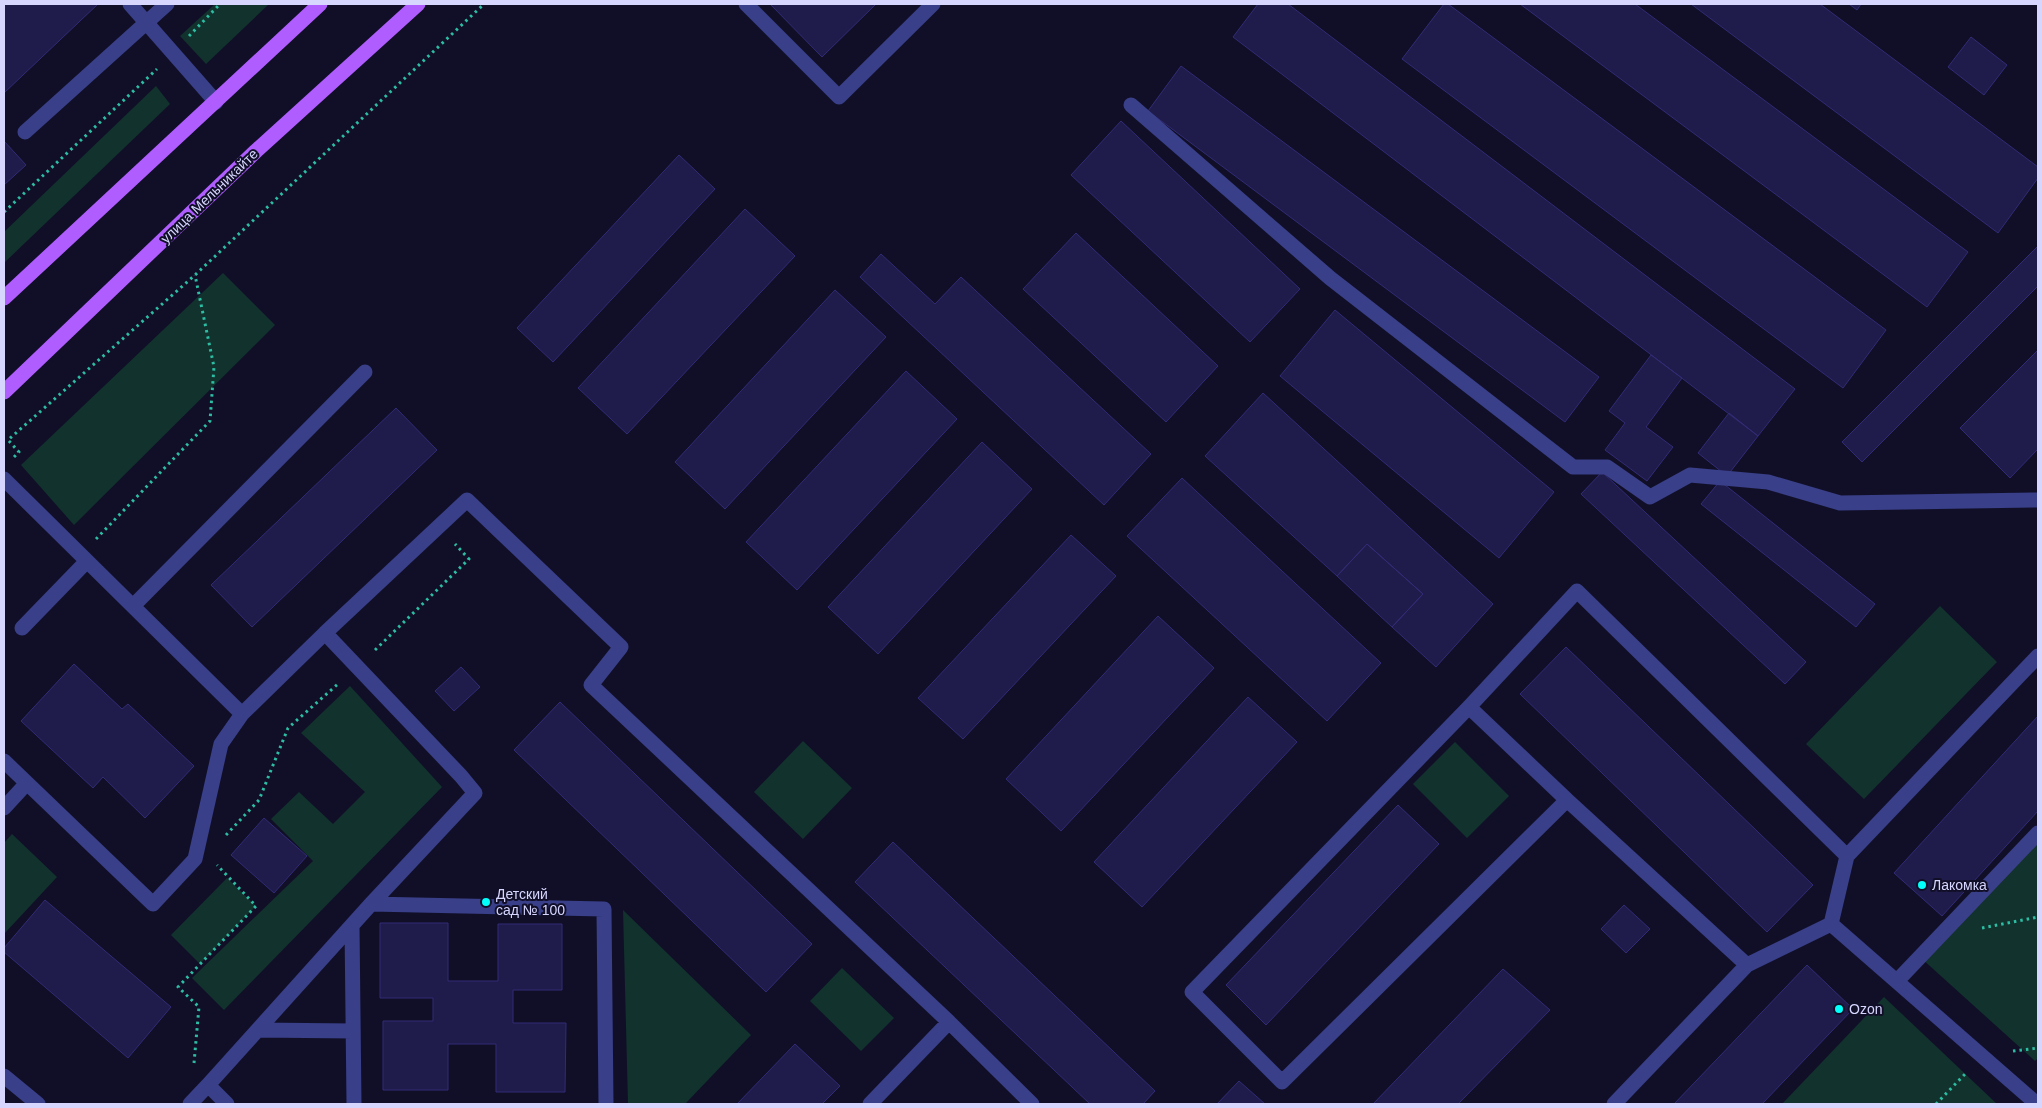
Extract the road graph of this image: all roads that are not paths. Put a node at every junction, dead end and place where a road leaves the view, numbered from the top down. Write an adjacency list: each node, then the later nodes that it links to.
1 (130, 4): 7 (lane)
2 (167, 4): 7 (lane)
3 (320, 4): 8 (main road)
4 (418, 4): 13 (main road, улица Мельникайте)
5 (746, 4): 6 (lane)
6 (933, 4)
7 (147, 22): 8 (lane); 10 (lane)
8 (216, 102): 11 (main road)
9 (1131, 105): 15 (lane)
10 (25, 132)
11 (4, 298)
12 (365, 372): 17 (lane)
13 (4, 392)
14 (4, 479): 16 (lane)
15 (2038, 500)
16 (84, 558): 17 (lane); 18 (lane)
17 (133, 606): 22 (lane)
18 (22, 628)
19 (325, 633): 22 (lane); 29 (lane); 34 (lane)
20 (2038, 656): 28 (lane)
21 (1469, 707): 25 (lane); 25 (lane); 28 (lane)
22 (242, 714): 24 (lane)
23 (4, 761): 24 (lane)
24 (27, 783): 26 (lane)
25 (1566, 800): 32 (lane)
26 (4, 808)
27 (2038, 833): 33 (lane)
28 (1847, 856): 30 (lane)
29 (371, 904): 31 (lane); 43 (lane)
30 (1831, 924): 32 (lane); 33 (lane)
31 (352, 925): 35 (lane); 36 (lane)
32 (1747, 965): 46 (lane)
33 (1897, 981): 47 (lane)
34 (949, 1022): 44 (lane); 45 (lane)
35 (258, 1030): 36 (lane); 38 (lane)
36 (353, 1031): 42 (lane)
37 (4, 1076): 39 (lane)
38 (208, 1085): 40 (lane); 41 (lane)
39 (38, 1104)
40 (190, 1104)
41 (228, 1104)
42 (354, 1104)
43 (606, 1104)
44 (870, 1104)
45 (1032, 1104)
46 (1614, 1104)
47 (2037, 1104)

